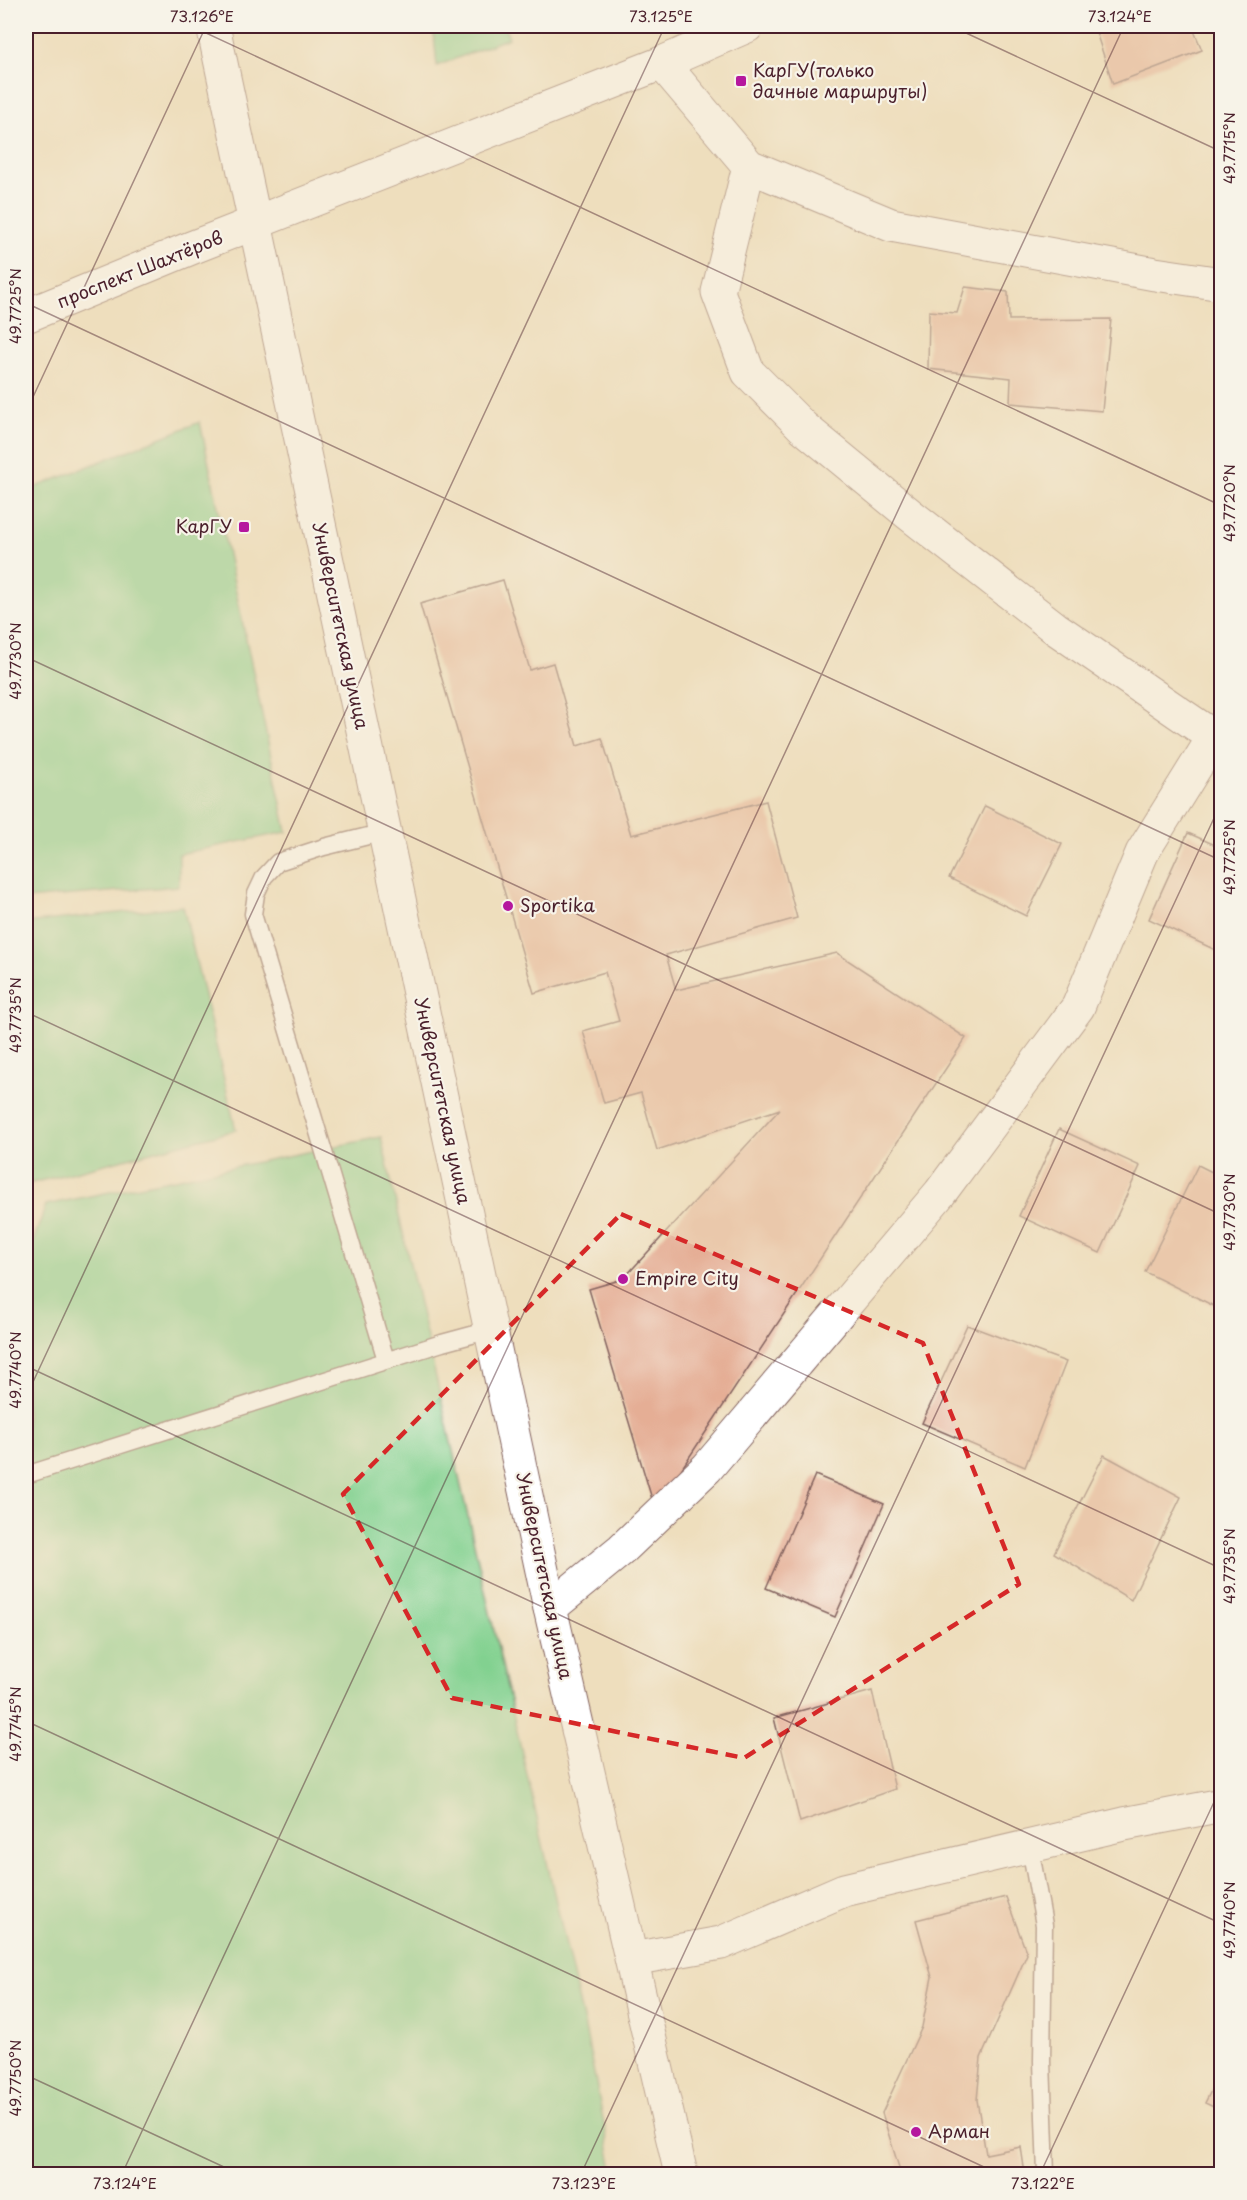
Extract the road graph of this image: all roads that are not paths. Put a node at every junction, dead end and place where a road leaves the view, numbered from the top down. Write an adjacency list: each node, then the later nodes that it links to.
1 (213, 26): 5 (street, Университетская улица)
2 (747, 26): 3 (street, проспект Шахтёров)
3 (662, 63): 4 (street); 5 (street, проспект Шахтёров)
4 (749, 166): 6 (street); 8 (street)
5 (255, 224): 7 (street, проспект Шахтёров); 9 (street, Университетская улица)
6 (1221, 284)
7 (26, 316)
8 (1218, 739): 13 (street)
9 (384, 832): 10 (street, Университетская улица); 11 (lane)
10 (490, 1330): 11 (lane); 13 (street, Университетская улица)
11 (386, 1360): 12 (lane)
12 (26, 1475)
13 (550, 1608): 16 (street, Университетская улица)
14 (1221, 1805): 15 (street)
15 (1030, 1846): 16 (street); 18 (lane)
16 (632, 1959): 17 (street, Университетская улица)
17 (681, 2175)
18 (1046, 2175)

